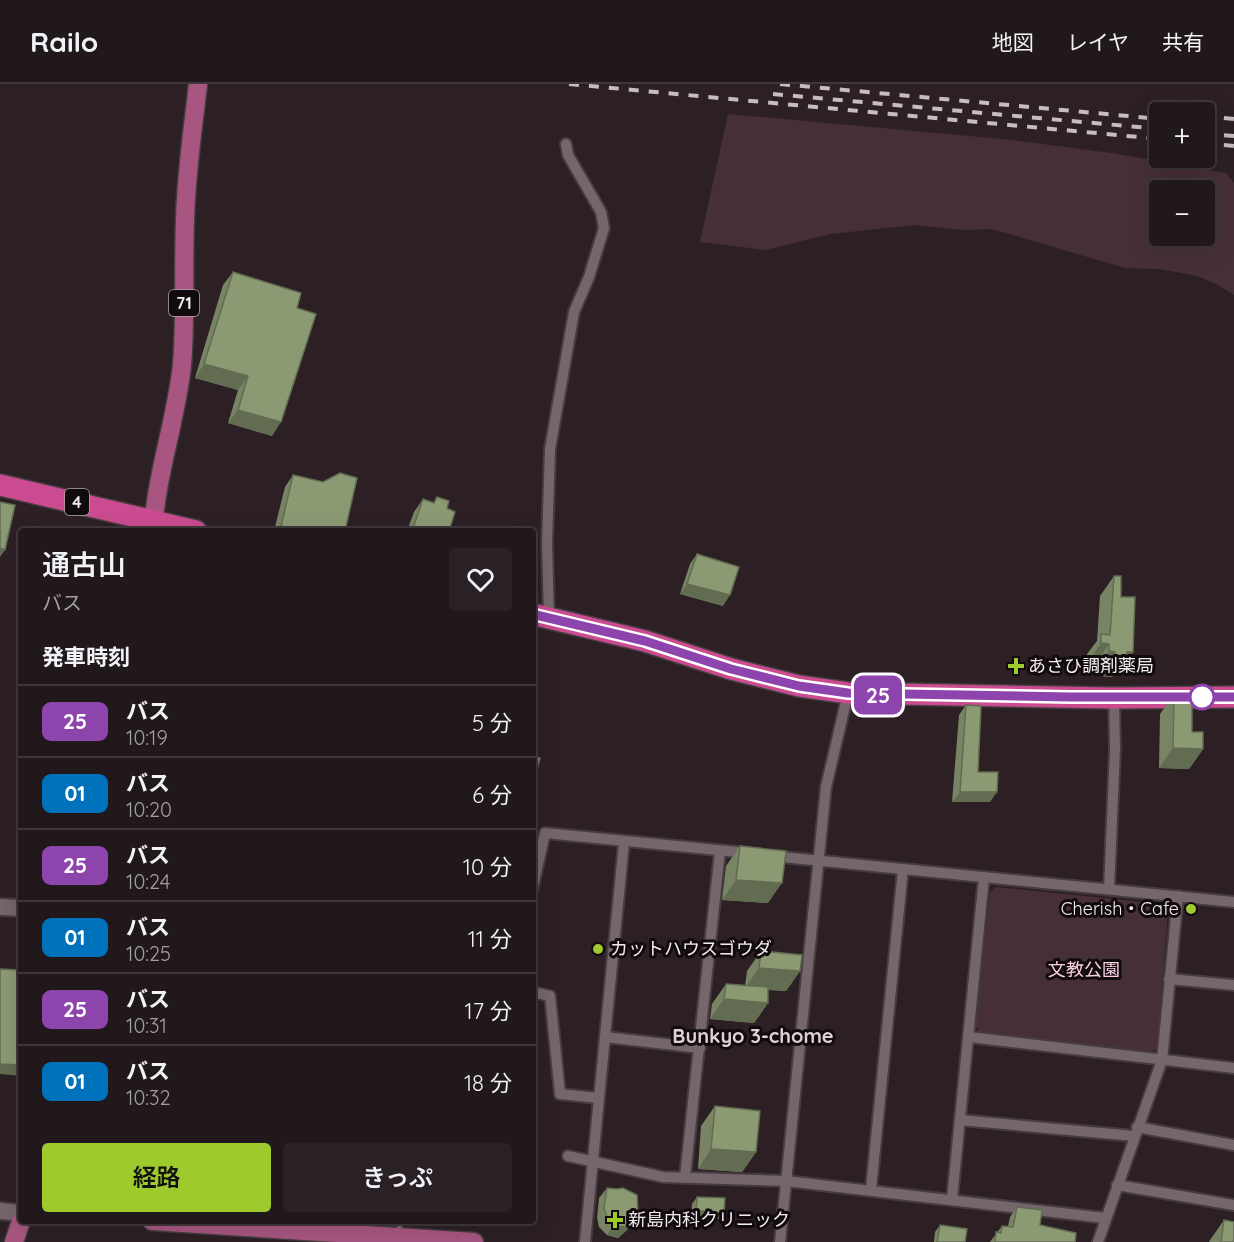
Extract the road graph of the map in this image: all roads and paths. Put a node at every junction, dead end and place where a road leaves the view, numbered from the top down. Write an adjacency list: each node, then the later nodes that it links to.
1 (198, 84): 4 (main road, 71)
2 (566, 144): 6 (street)
3 (0, 485): 4 (highway, 4)
4 (153, 526): 5 (highway, 4)
5 (170, 528)
6 (541, 616): 7 (highway)
7 (848, 693): 9 (highway); 12 (street)
8 (1234, 697): 9 (highway)
9 (1114, 698): 16 (street)
10 (624, 842): 11 (street); 14 (street); 24 (street)
11 (720, 851): 12 (street); 26 (street)
12 (818, 861): 13 (street); 36 (street)
13 (903, 869): 15 (street); 38 (street)
14 (536, 873)
15 (984, 877): 16 (street); 25 (street)
16 (1109, 889): 17 (street)
17 (1178, 896): 18 (street); 21 (street)
18 (1234, 902)
19 (0, 907): 20 (street)
20 (18, 908)
21 (1169, 979): 22 (street); 27 (street)
22 (1234, 985)
23 (536, 993): 29 (street)
24 (606, 1036): 26 (street); 29 (street)
25 (969, 1037): 27 (street); 30 (street)
26 (699, 1048): 35 (street)
27 (1161, 1060): 28 (street); 31 (street)
28 (1234, 1068)
29 (598, 1098): 34 (street)
30 (960, 1120): 31 (street); 39 (street)
31 (1135, 1132): 32 (street); 37 (street)
32 (1234, 1145)
33 (567, 1156): 34 (street)
34 (593, 1162): 35 (street); 51 (street)
35 (686, 1177): 36 (street)
36 (786, 1181): 38 (street); 52 (street)
37 (1118, 1185): 40 (street); 43 (street)
38 (871, 1189): 39 (street)
39 (952, 1199): 43 (street)
40 (1234, 1205)
41 (0, 1211): 42 (street)
42 (18, 1213)
43 (1105, 1218): 53 (street)
44 (20, 1224): 49 (main road)
45 (258, 1224): 46 (main road)
46 (328, 1226): 47 (main road)
47 (400, 1229): 48 (main road)
48 (436, 1241): 50 (main road)
49 (14, 1242)
50 (474, 1242)
51 (585, 1242)
52 (780, 1242)
53 (1098, 1242)

